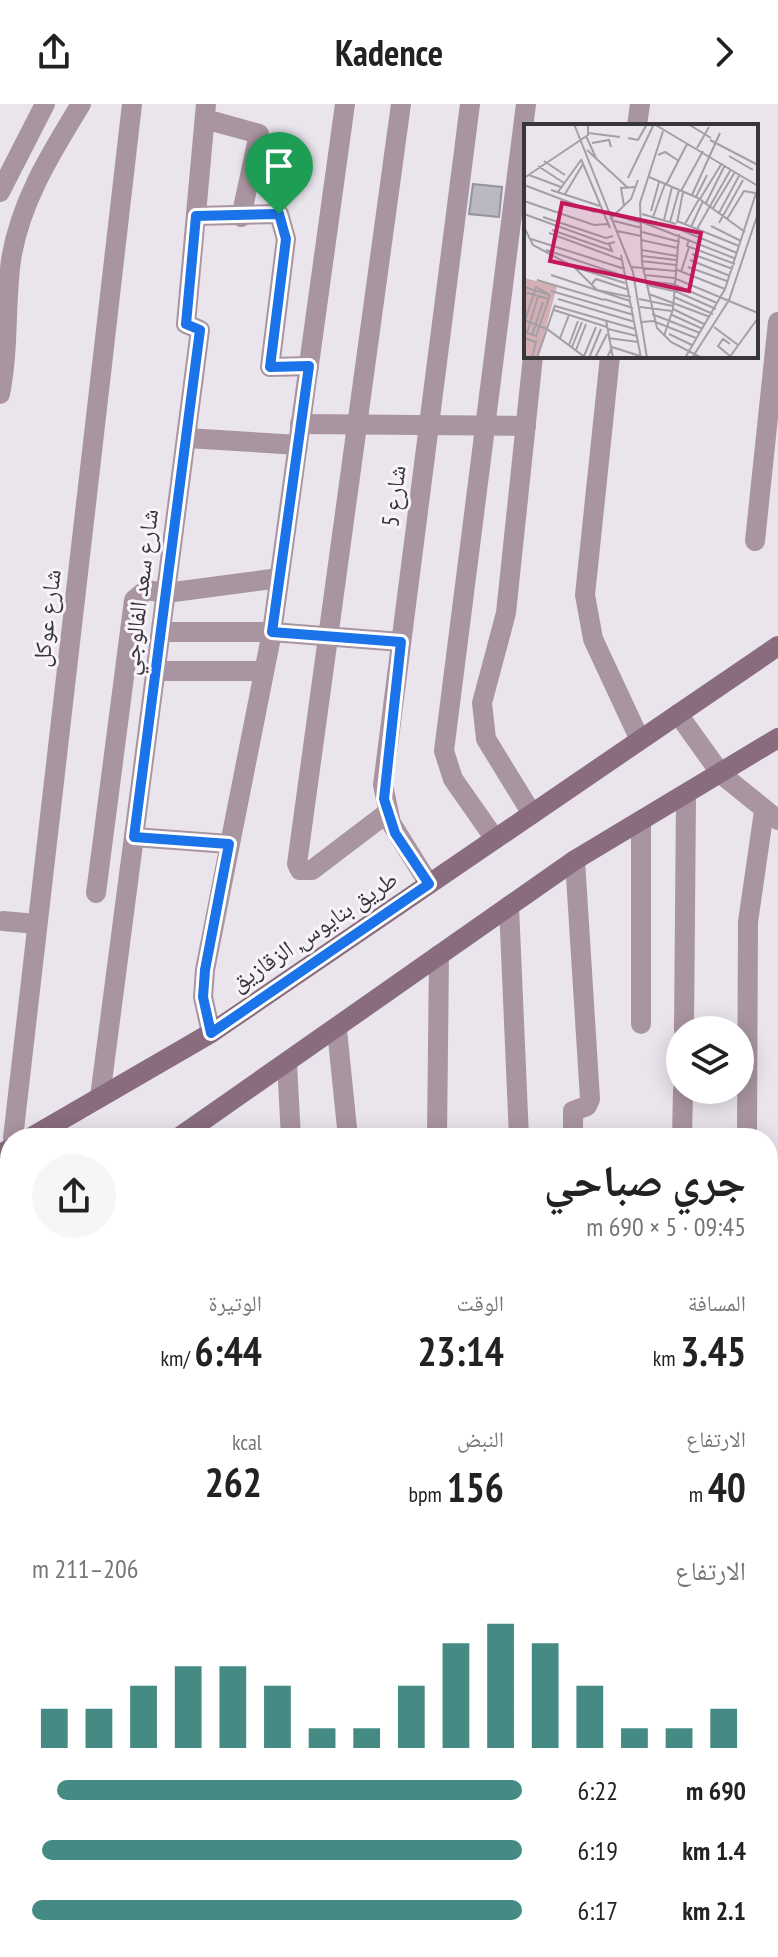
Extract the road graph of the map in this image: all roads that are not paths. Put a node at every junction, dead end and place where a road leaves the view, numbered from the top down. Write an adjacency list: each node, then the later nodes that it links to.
1 (45, 104): 11 (street)
2 (81, 104): 18 (street)
3 (132, 104): 53 (street, شارع عوكل)
4 (345, 104): 17 (street)
5 (401, 104): 20 (street)
6 (470, 104): 21 (street, شارع 5)
7 (526, 104): 22 (street)
8 (640, 104): 10 (street)
9 (205, 111): 12 (street, شارع سعد الفالوجي); 13 (street)
10 (637, 124)
11 (0, 192)
12 (196, 216): 13 (street); 24 (street, شارع سعد الفالوجي)
13 (241, 217): 17 (street)
14 (778, 322): 26 (street)
15 (533, 358): 23 (street)
16 (610, 358): 37 (street)
17 (309, 366): 19 (street)
18 (0, 394)
19 (300, 424): 20 (street); 25 (street)
20 (359, 425): 21 (street); 31 (street)
21 (429, 426): 22 (street); 32 (street, شارع 5)
22 (485, 426): 23 (street); 46 (street)
23 (526, 426): 42 (street)
24 (187, 438): 25 (street); 28 (street, شارع سعد الفالوجي)
25 (298, 445): 27 (street)
26 (755, 541)
27 (279, 578): 28 (street); 30 (street)
28 (166, 593): 29 (street, شارع سعد الفالوجي); 50 (street)
29 (161, 632): 30 (street); 34 (street, شارع سعد الفالوجي)
30 (272, 632): 31 (street); 35 (street)
31 (331, 637): 32 (street); 41 (street)
32 (401, 642): 41 (street, شارع 5)
33 (778, 646): 36 (main road, طريق بنايوس, الزقازيق)
34 (156, 671): 35 (street); 45 (street, شارع سعد الفالوجي)
35 (264, 671): 47 (street)
36 (678, 714): 37 (main road, طريق بنايوس, الزقازيق); 39 (street)
37 (640, 740): 42 (main road, طريق بنايوس, الزقازيق)
38 (774, 746): 39 (main road)
39 (721, 774): 40 (main road); 43 (street)
40 (686, 796): 44 (main road); 55 (street)
41 (387, 813): 49 (street, شارع 5)
42 (532, 814): 46 (main road, طريق بنايوس, الزقازيق)
43 (771, 816): 71 (street)
44 (641, 821): 48 (main road); 56 (street)
45 (134, 837): 47 (street); 60 (street, شارع سعد الفالوجي)
46 (495, 839): 49 (main road, طريق بنايوس, الزقازيق)
47 (229, 844): 58 (street)
48 (575, 860): 51 (main road); 69 (street)
49 (429, 884): 58 (main road, طريق بنايوس, الزقازيق)
50 (96, 893)
51 (509, 906): 54 (main road); 68 (street)
52 (3, 921): 53 (street)
53 (37, 924): 62 (street, شارع عوكل)
54 (439, 955): 57 (main road); 67 (street)
55 (684, 1016)
56 (641, 1024)
57 (337, 1030): 59 (main road); 66 (street)
58 (211, 1033): 60 (main road, طريق بنايوس, الزقازيق)
59 (287, 1063): 64 (main road); 65 (street)
60 (100, 1097): 63 (main road, طريق بنايوس, الزقازيق)
61 (683, 1104): 70 (street)
62 (14, 1128)
63 (47, 1128)
64 (195, 1128)
65 (290, 1128)
66 (347, 1128)
67 (437, 1128)
68 (519, 1128)
69 (573, 1128)
70 (682, 1128)
71 (747, 1128)

